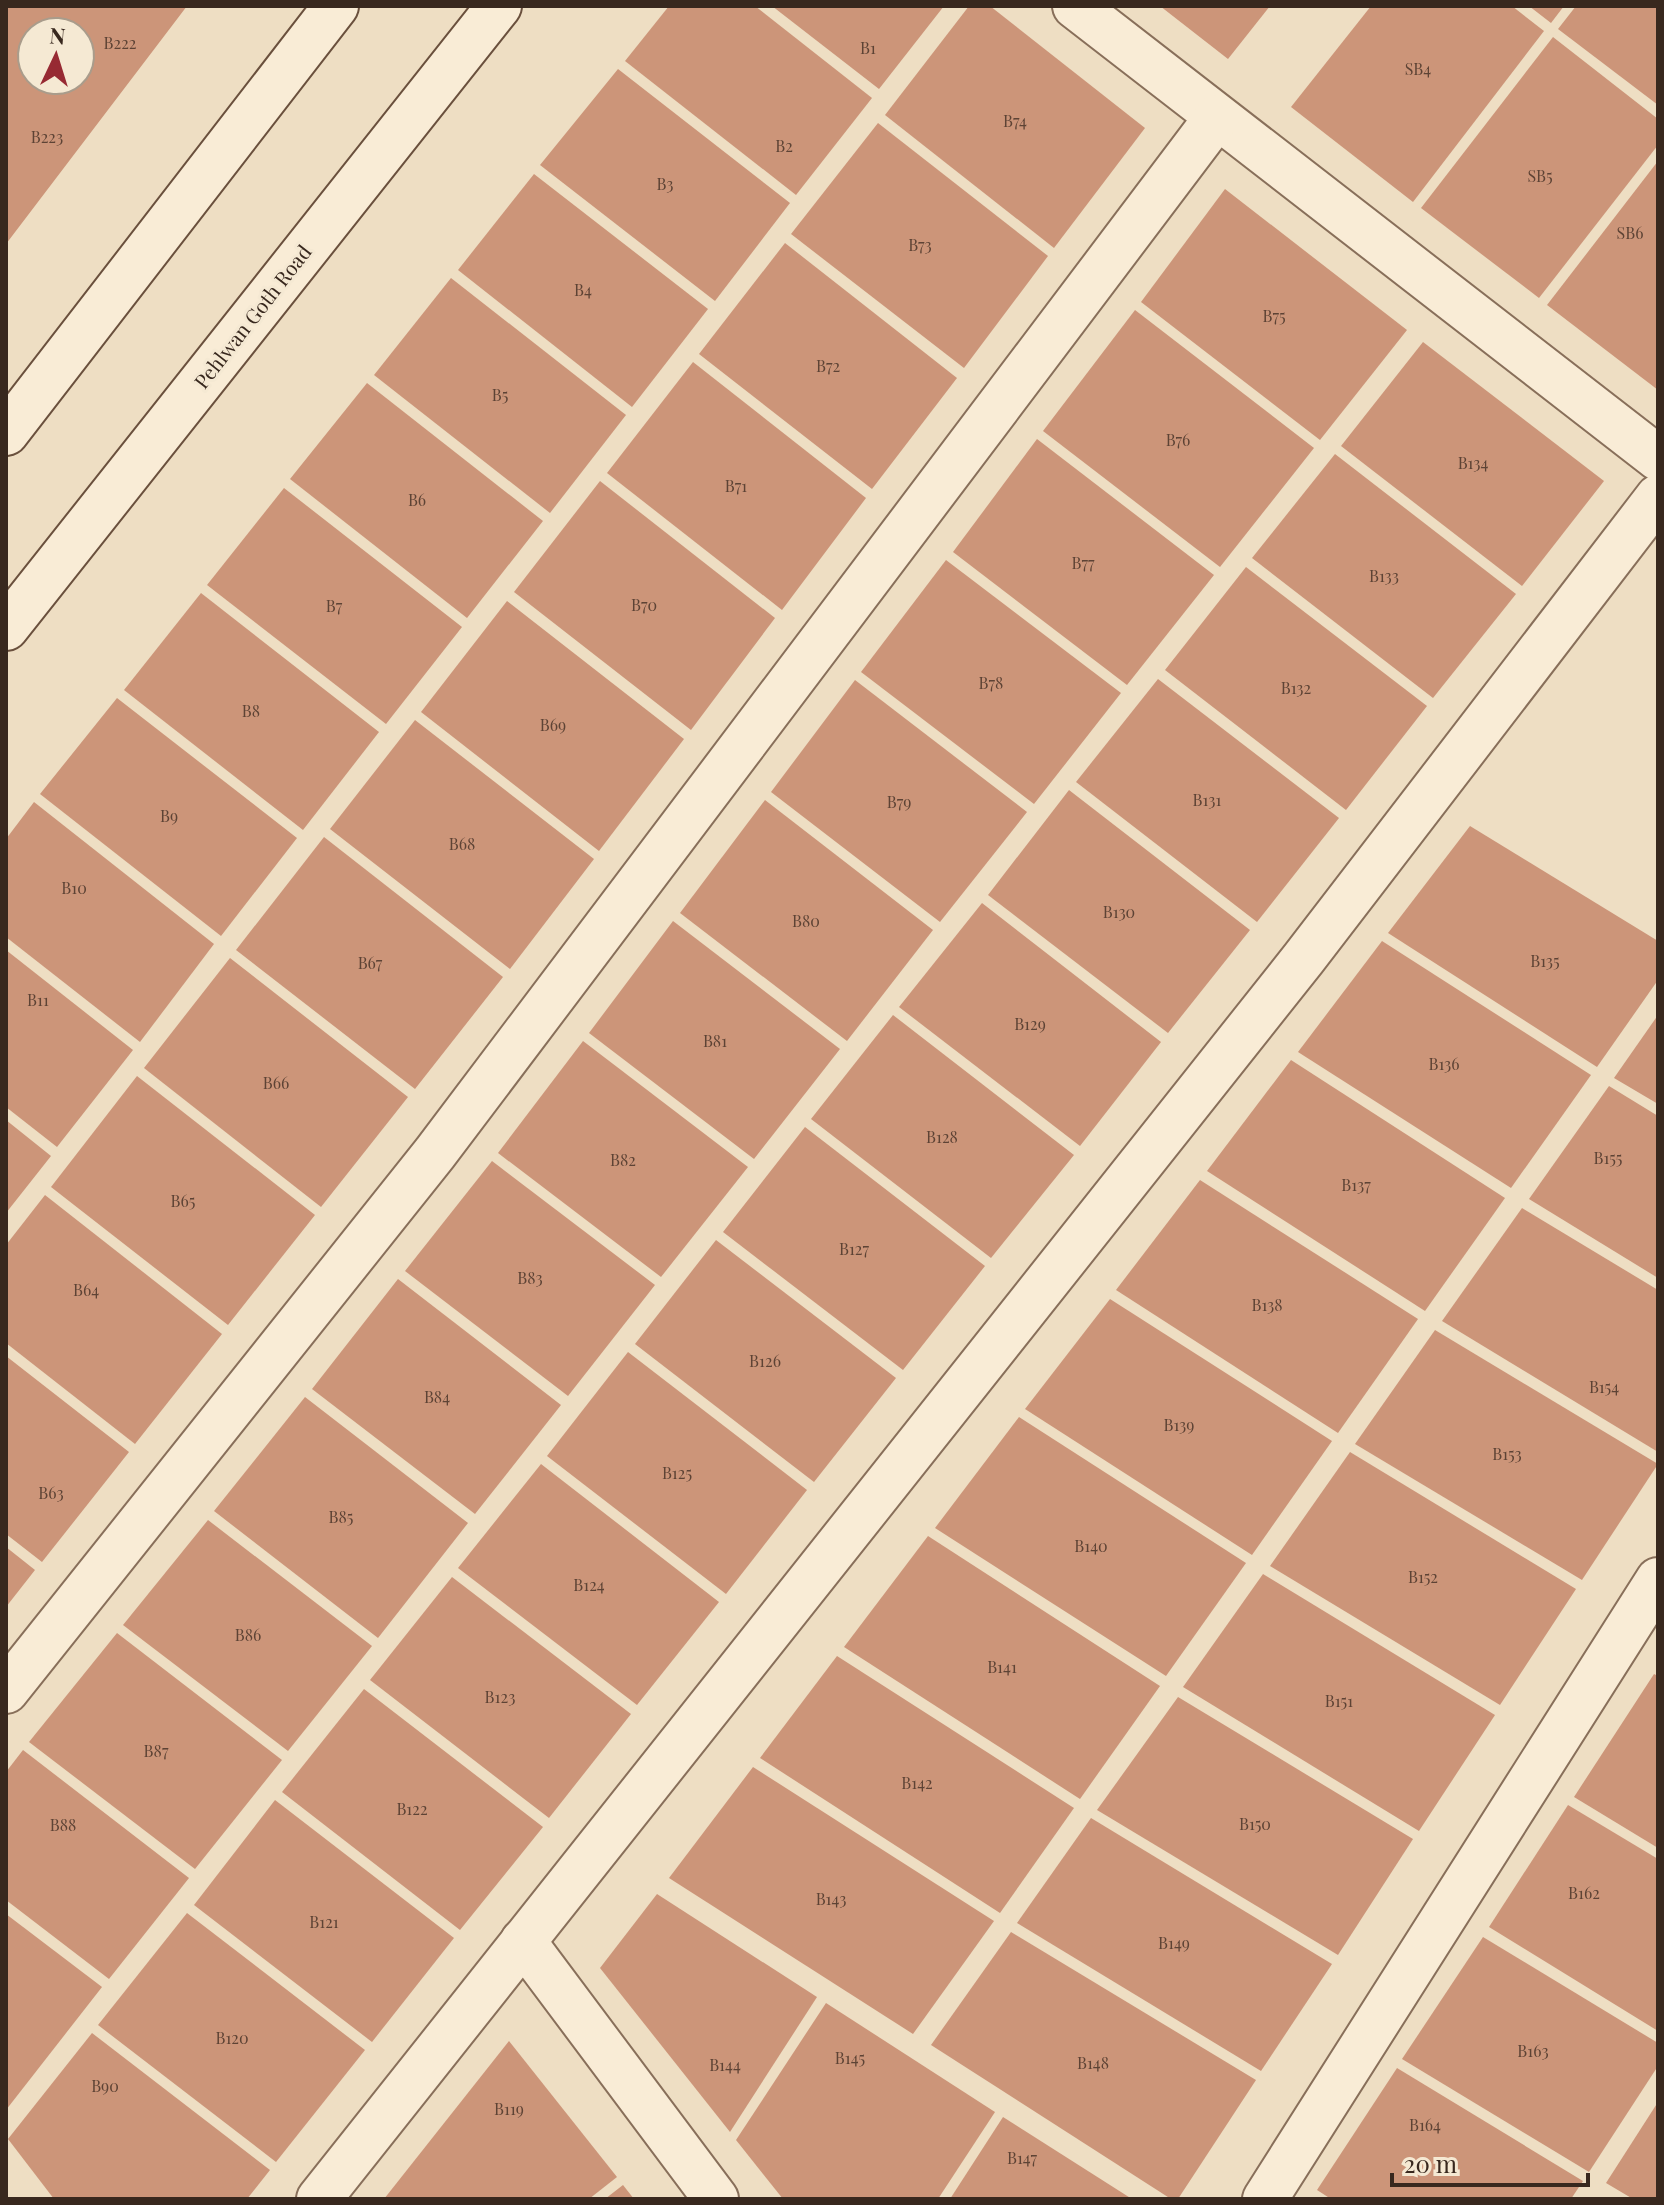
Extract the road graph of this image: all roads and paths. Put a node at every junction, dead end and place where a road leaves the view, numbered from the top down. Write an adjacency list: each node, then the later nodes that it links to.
1 (336, 6): 5 (street)
2 (499, 6): 8 (street, Pehlwan Goth Road)
3 (1075, 6): 4 (street)
4 (1217, 117): 6 (street); 10 (street)
5 (6, 433)
6 (1658, 458)
7 (1658, 497): 11 (street)
8 (6, 628)
9 (1658, 1580): 14 (street)
10 (6, 1691)
11 (523, 1941): 12 (street); 13 (street)
12 (319, 2199)
13 (716, 2199)
14 (1265, 2199)

